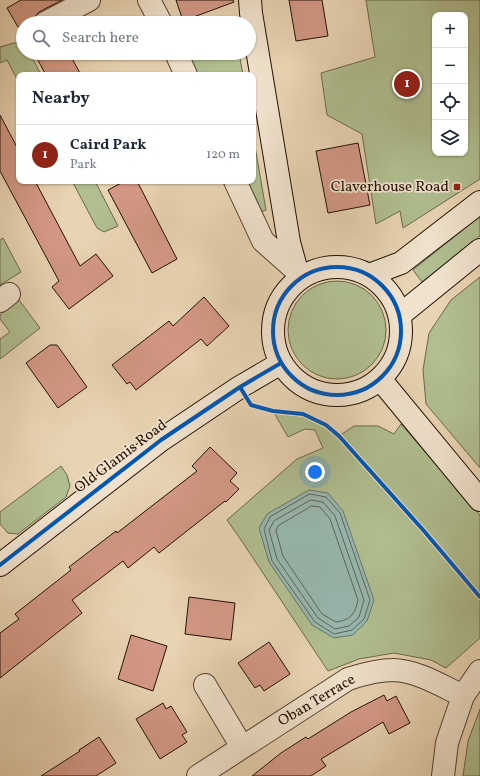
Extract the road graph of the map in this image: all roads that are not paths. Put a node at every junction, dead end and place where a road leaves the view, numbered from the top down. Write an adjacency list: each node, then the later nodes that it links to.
1 (89, 0): 4 (street)
2 (149, 0): 5 (street)
3 (250, 0): 6 (street)
4 (58, 16)
5 (157, 16)
6 (252, 16)
7 (256, 45): 13 (street)
8 (179, 60): 9 (street)
9 (185, 72)
10 (236, 184): 13 (street)
11 (480, 202): 14 (street)
12 (480, 250): 15 (street)
13 (298, 275): 14 (street); 16 (street)
14 (369, 275): 15 (street)
15 (400, 315): 17 (street)
16 (281, 363): 17 (street); 19 (street, Old Glamis Road)
17 (380, 379): 18 (street)
18 (480, 500)
19 (0, 565)
20 (480, 671): 22 (street)
21 (205, 685): 23 (street)
22 (463, 696): 23 (street, Oban Terrace); 25 (street)
23 (242, 747): 24 (street, Oban Terrace)
24 (198, 776)
25 (443, 776)

